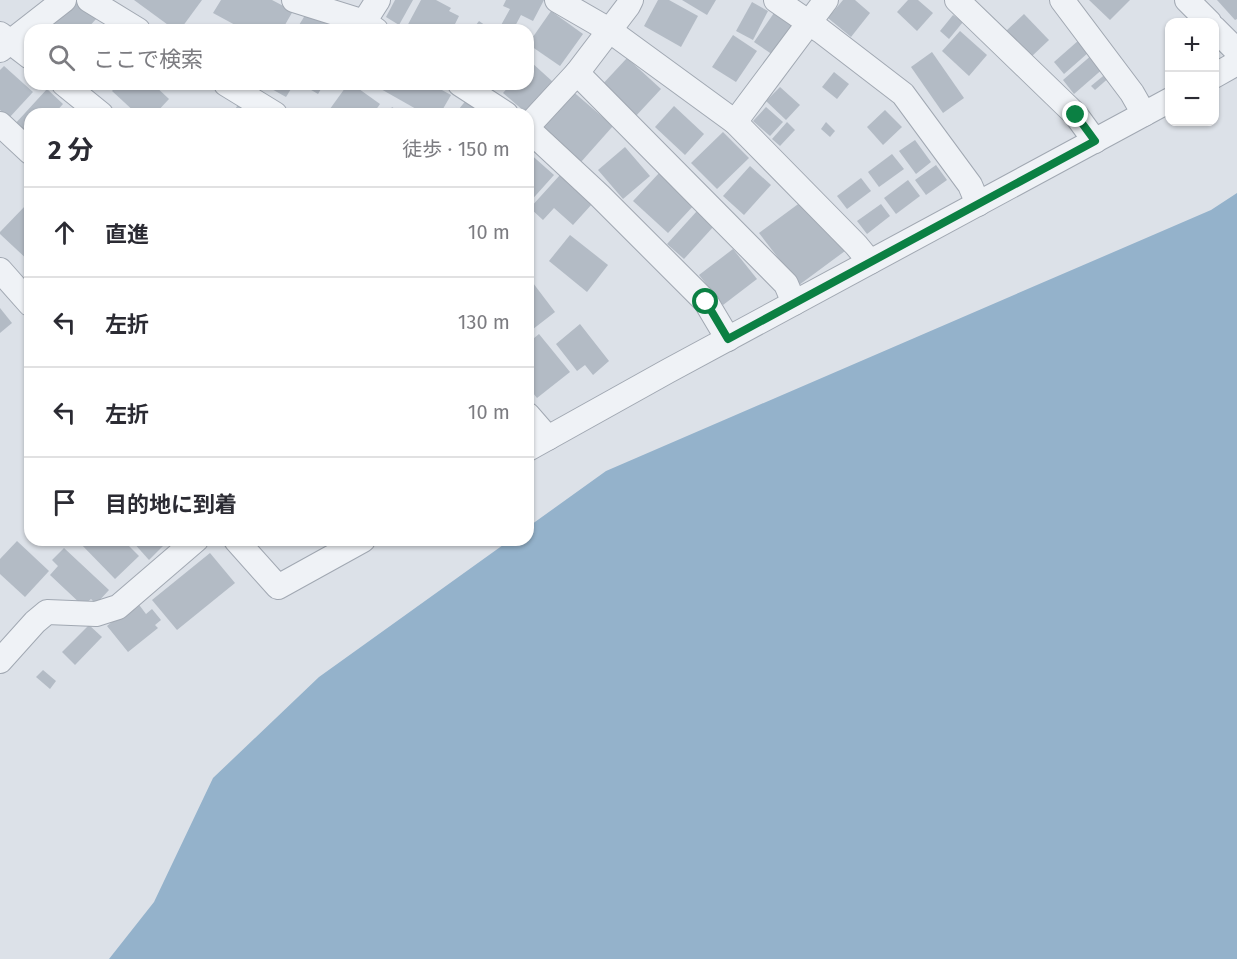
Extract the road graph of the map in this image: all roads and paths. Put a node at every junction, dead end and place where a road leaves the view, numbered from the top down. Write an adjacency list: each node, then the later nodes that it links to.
1 (64, 0): 14 (street)
2 (89, 0): 15 (street)
3 (294, 0): 16 (street)
4 (378, 0): 17 (street)
5 (557, 0): 19 (street)
6 (631, 0): 19 (street)
7 (776, 0): 13 (street)
8 (826, 0): 13 (street)
9 (957, 0): 39 (street)
10 (1062, 0): 34 (street)
11 (1187, 0): 12 (street)
12 (1205, 18)
13 (808, 22): 35 (street); 41 (street)
14 (29, 24)
15 (128, 24)
16 (364, 24)
17 (371, 24)
18 (24, 28): 21 (street)
19 (609, 30): 25 (street); 35 (street)
20 (1219, 32): 22 (street)
21 (3, 42): 23 (street)
22 (1237, 51)
23 (24, 54)
24 (1237, 63): 26 (street)
25 (577, 73): 37 (street); 45 (street)
26 (1219, 73)
27 (71, 90): 31 (street)
28 (236, 90): 32 (street)
29 (469, 90): 33 (street)
30 (1165, 103): 34 (street)
31 (94, 108)
32 (265, 108)
33 (497, 108)
34 (1144, 114): 39 (street)
35 (735, 122): 42 (street)
36 (0, 124): 40 (street)
37 (534, 125)
38 (534, 136): 46 (street)
39 (1095, 141): 41 (street)
40 (24, 146)
41 (978, 204): 42 (street)
42 (870, 262): 45 (street)
43 (0, 270): 44 (street)
44 (24, 297)
45 (795, 303): 46 (street)
46 (728, 339): 47 (street)
47 (538, 444)
48 (191, 546): 51 (street)
49 (241, 546): 50 (street)
50 (352, 546)
51 (0, 662)

